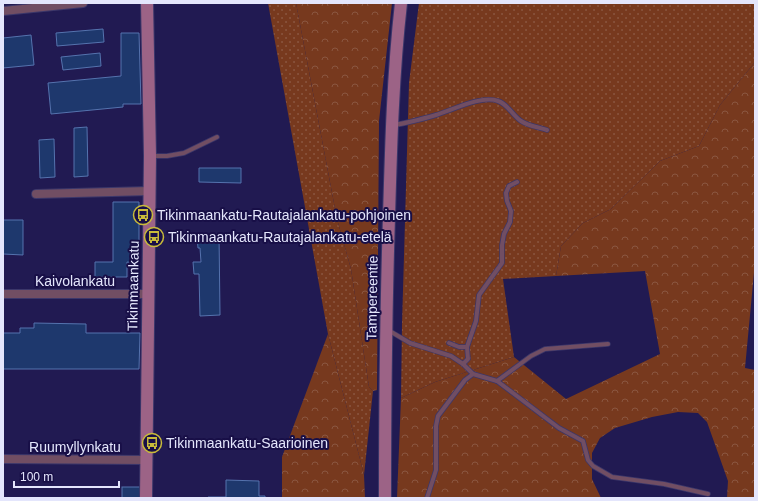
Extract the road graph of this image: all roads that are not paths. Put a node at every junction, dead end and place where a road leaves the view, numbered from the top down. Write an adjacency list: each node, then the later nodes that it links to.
1 (83, 3): 4 (street)
2 (147, 3): 8 (street, Tikinmaankatu)
3 (401, 3): 5 (street, Tampereentie)
4 (3, 11)
5 (392, 125): 6 (lane); 14 (street, Tampereentie)
6 (547, 130)
7 (218, 137): 8 (lane)
8 (150, 156): 10 (street, Tikinmaankatu)
9 (517, 182): 17 (lane)
10 (149, 191): 11 (street); 13 (street, Tikinmaankatu)
11 (36, 194)
12 (3, 294): 13 (street, Kaivolankatu)
13 (148, 294): 22 (street, Tikinmaankatu)
14 (386, 328): 18 (lane); 25 (street, Tampereentie)
15 (450, 343): 17 (lane)
16 (608, 344): 20 (lane)
17 (467, 346): 18 (lane)
18 (464, 364): 19 (lane)
19 (473, 374): 20 (lane); 26 (lane)
20 (496, 381): 23 (lane)
21 (3, 459): 22 (street, Ruumyllynkatu)
22 (146, 460): 24 (street, Tikinmaankatu)
23 (708, 494)
24 (146, 498)
25 (385, 498)
26 (427, 498)

